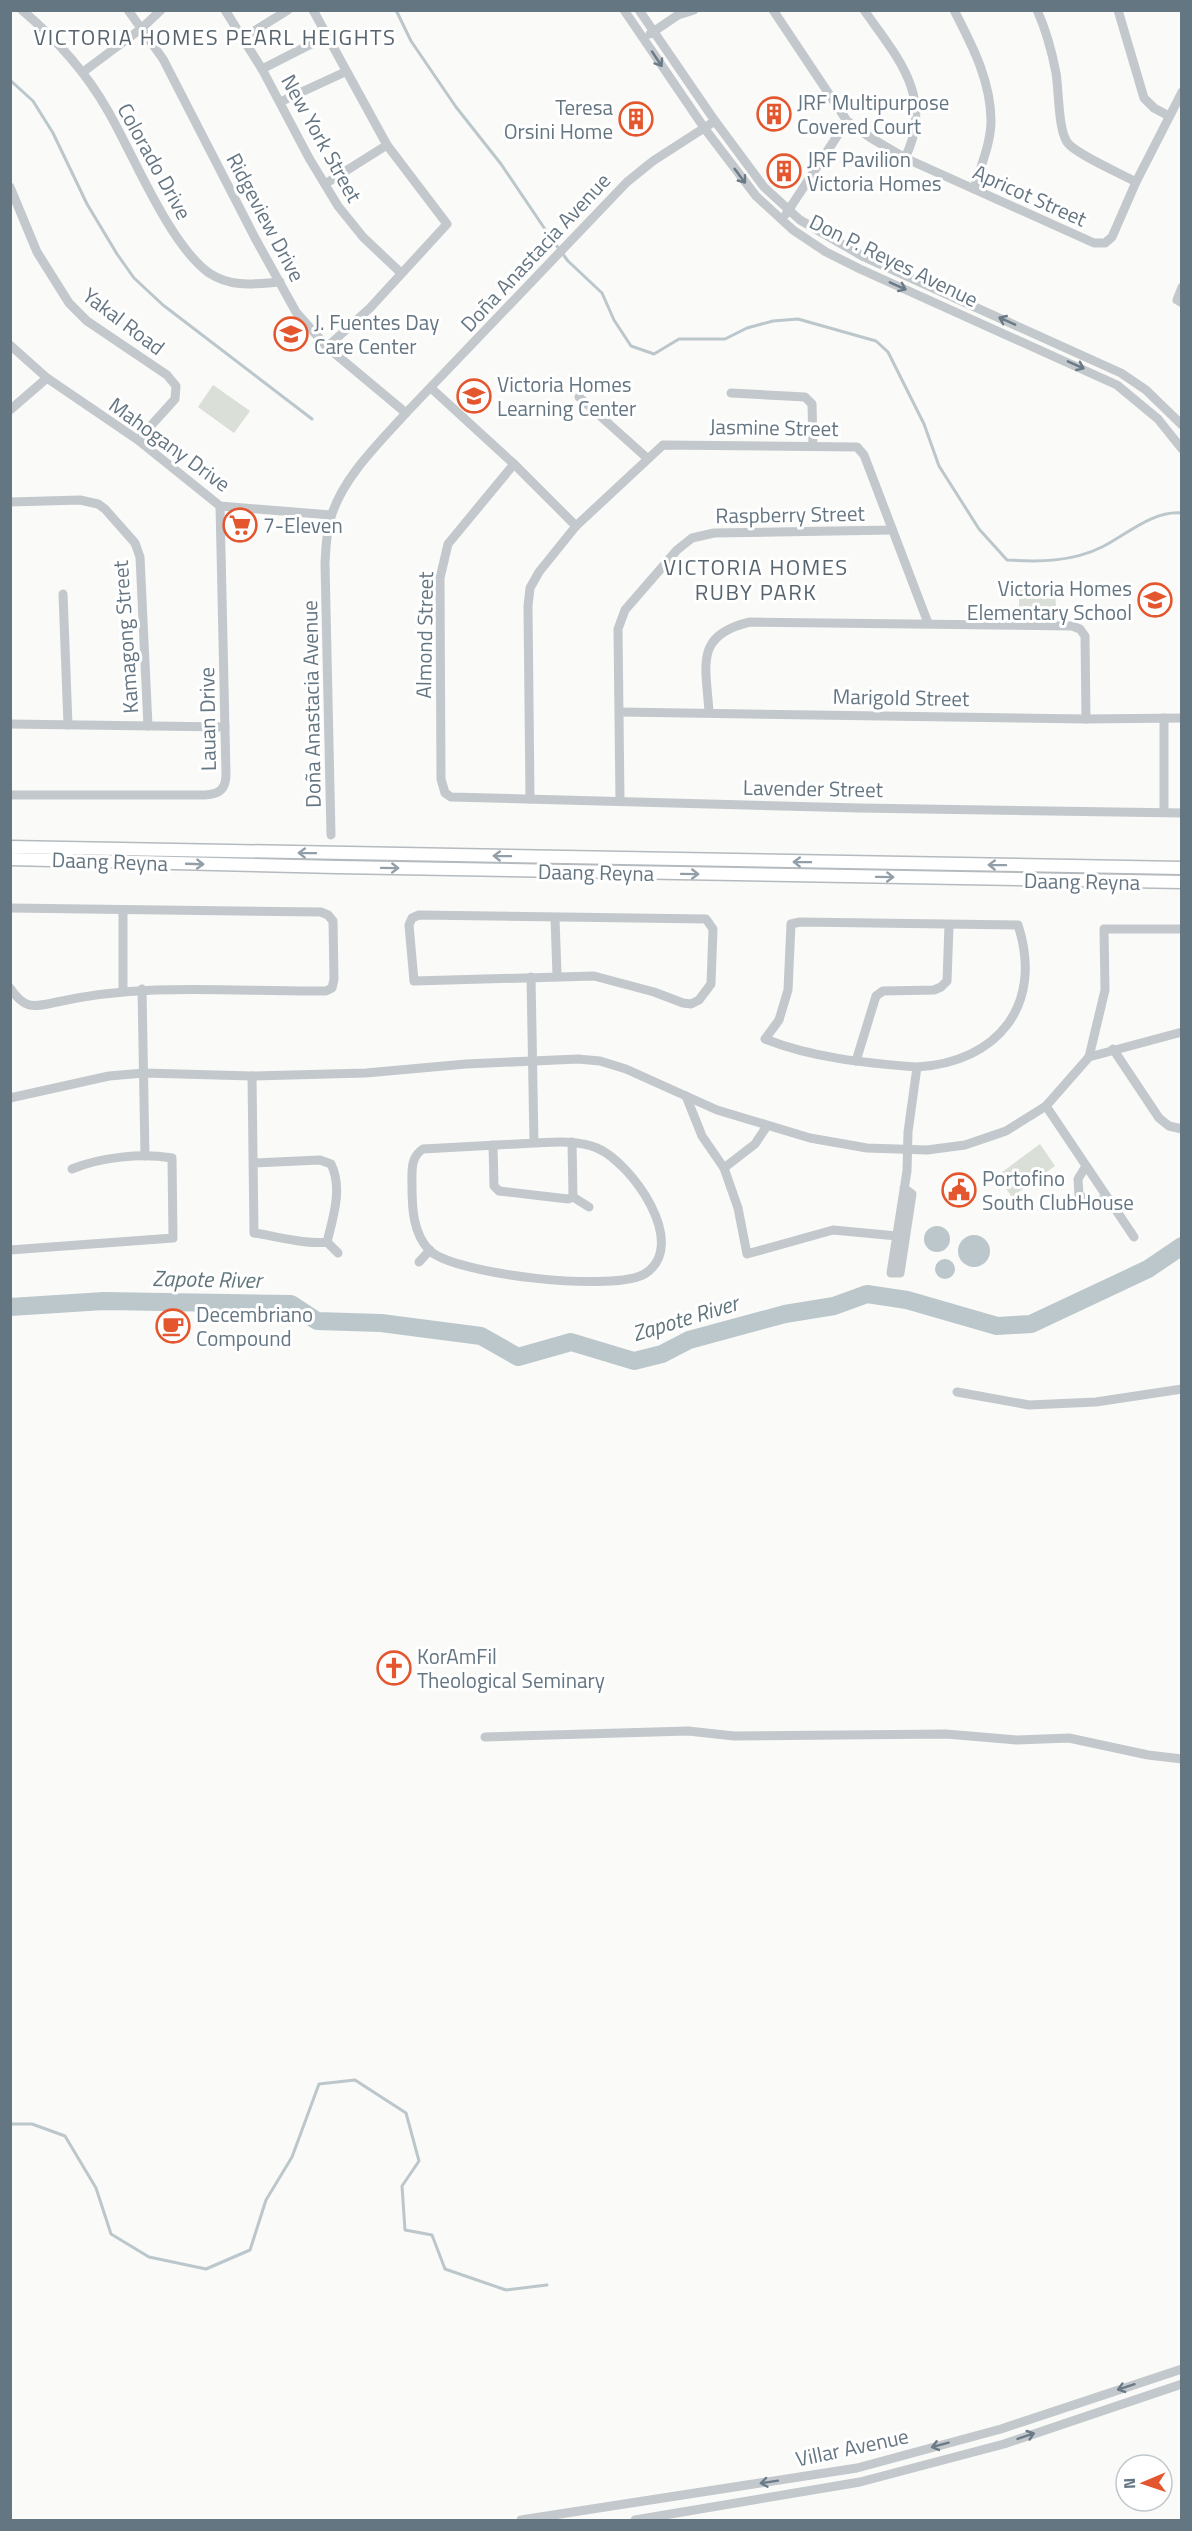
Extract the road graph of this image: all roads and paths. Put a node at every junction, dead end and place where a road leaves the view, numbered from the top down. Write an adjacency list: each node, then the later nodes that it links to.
1 (22, 10): 21 (street, Colorado Drive)
2 (128, 10): 15 (street, Ridgeview Drive)
3 (161, 10): 15 (street)
4 (225, 10): 18 (street, New York Street)
5 (288, 10): 18 (street)
6 (313, 10): 17 (street)
7 (624, 10): 19 (street, Don P. Reyes Avenue)
8 (639, 10): 16 (street, Don P. Reyes Avenue)
9 (694, 10): 16 (street)
10 (773, 10): 26 (street)
11 (864, 10): 30 (street)
12 (954, 10): 34 (street)
13 (1037, 10): 31 (street)
14 (1118, 10): 25 (street)
15 (142, 28): 21 (street); 38 (street, Ridgeview Drive)
16 (654, 31): 19 (street); 27 (street, Don P. Reyes Avenue)
17 (327, 36): 20 (street); 22 (street)
18 (243, 38): 20 (street, New York Street)
19 (643, 38): 28 (street, Don P. Reyes Avenue, one-way to 28)
20 (262, 69): 24 (street, New York Street)
21 (83, 72): 38 (street, Colorado Drive)
22 (345, 72): 24 (street); 29 (street)
23 (1182, 92): 25 (street)
24 (280, 102): 32 (street, New York Street)
25 (1169, 116): 31 (street)
26 (847, 121): 30 (street, Apricot Street); 35 (street)
27 (715, 122): 28 (street, Doña Anastacia Avenue); 35 (street, Don P. Reyes Avenue)
28 (705, 129): 36 (street, Don P. Reyes Avenue, one-way to 36); 44 (street, Doña Anastacia Avenue)
29 (387, 145): 32 (street); 37 (street)
30 (906, 158): 34 (street, Apricot Street)
31 (1136, 182): 34 (street, Apricot Street)
32 (325, 184): 37 (street, New York Street)
33 (10, 187): 50 (street, Yakal Road)
34 (974, 189)
35 (789, 210): 36 (street); 49 (street, Don P. Reyes Avenue, one-way to 35)
36 (782, 220): 52 (street, Don P. Reyes Avenue, one-way to 52)
37 (401, 273): 42 (street)
38 (280, 282): 42 (street, Ridgeview Drive)
39 (1182, 287): 40 (street)
40 (1179, 301)
41 (10, 345): 43 (street, Mahogany Drive)
42 (327, 347): 48 (street, Ridgeview Drive)
43 (47, 378): 47 (street); 50 (street, Mahogany Drive)
44 (431, 388): 48 (street, Doña Anastacia Avenue); 54 (street)
45 (731, 393): 51 (street)
46 (579, 397): 53 (street)
47 (10, 410)
48 (406, 413): 57 (street, Doña Anastacia Avenue)
49 (1182, 425)
50 (138, 440): 56 (street, Mahogany Drive)
51 (813, 445): 53 (street, Jasmine Street); 59 (street, Jasmine Street)
52 (1182, 449)
53 (647, 458): 58 (street, Jasmine Street)
54 (514, 464): 58 (street); 71 (street, Almond Street)
55 (10, 502): 69 (street, Kamagong Street)
56 (220, 506): 57 (street, Mahogany Drive); 70 (street, Lauan Drive)
57 (331, 514): 77 (street, Doña Anastacia Avenue)
58 (576, 525): 73 (street, Jasmine Street)
59 (892, 530): 61 (street, Jasmine Street); 62 (street, Raspberry Street)
60 (63, 594): 68 (street)
61 (928, 623): 63 (street); 66 (street)
62 (620, 712): 63 (street, Marigold Street); 74 (street, Raspberry Street)
63 (709, 712): 66 (street, Marigold Street)
64 (1164, 718): 65 (street, Marigold Street); 66 (street, Marigold Street); 75 (street)
65 (1182, 718)
66 (1086, 719)
67 (10, 724): 68 (street)
68 (68, 725): 69 (street)
69 (148, 726): 70 (street)
70 (225, 727): 72 (street, Lauan Drive)
71 (445, 793): 73 (street, Lavender Street)
72 (10, 795)
73 (530, 799): 74 (street, Lavender Street)
74 (620, 801): 75 (street, Lavender Street)
75 (1164, 812): 76 (street, Lavender Street)
76 (1182, 813)
77 (331, 835)
78 (10, 847): 79 (main road, Daang Reyna, one-way to 78)
79 (337, 853): 81 (main road); 82 (main road, Daang Reyna, one-way to 79)
80 (10, 859): 81 (main road, Daang Reyna, one-way to 81)
81 (337, 867): 83 (main road, Daang Reyna, one-way to 83)
82 (1182, 868)
83 (1182, 882)
84 (10, 908): 85 (street)
85 (123, 910): 92 (street); 93 (street)
86 (555, 918): 89 (street); 89 (street); 90 (street)
87 (949, 926): 98 (street); 98 (street); 99 (street)
88 (1182, 929): 96 (street)
89 (557, 975): 90 (street)
90 (531, 977): 97 (street)
91 (10, 988): 93 (street)
92 (142, 989): 93 (street); 100 (street)
93 (123, 991)
94 (1182, 1032): 95 (street)
95 (1113, 1049): 96 (street); 106 (street)
96 (1089, 1057): 104 (street)
97 (531, 1060): 101 (street); 102 (street); 108 (street)
98 (856, 1062): 99 (street)
99 (917, 1067): 110 (street)
100 (144, 1073): 101 (street); 103 (street); 111 (street)
101 (252, 1076): 112 (street)
102 (686, 1096): 105 (street); 114 (street)
103 (10, 1098)
104 (1046, 1106): 110 (street); 113 (street)
105 (767, 1126): 110 (street); 114 (street)
106 (1182, 1129)
107 (572, 1142): 108 (street); 117 (street); 124 (street)
108 (534, 1143): 109 (street)
109 (493, 1145): 117 (street); 124 (street)
110 (908, 1150): 116 (street)
111 (145, 1156): 115 (street); 123 (street)
112 (253, 1163): 122 (street); 122 (street)
113 (1086, 1166): 118 (street); 118 (street)
114 (724, 1168): 120 (street)
115 (72, 1169)
116 (904, 1188): 120 (street); 120 (street)
117 (573, 1197): 119 (street)
118 (1107, 1199): 121 (street)
119 (589, 1207)
120 (897, 1236)
121 (1134, 1237)
122 (327, 1242): 125 (street)
123 (10, 1250)
124 (430, 1250): 126 (street)
125 (338, 1253)
126 (419, 1262)
127 (1182, 1389): 128 (street)
128 (957, 1392)
129 (485, 1737): 130 (street)
130 (1182, 1759)
131 (1182, 2369): 133 (street, Villar Avenue, one-way to 133)
132 (1182, 2384): 134 (street, Villar Avenue, one-way to 132)
133 (521, 2520)
134 (634, 2520)

